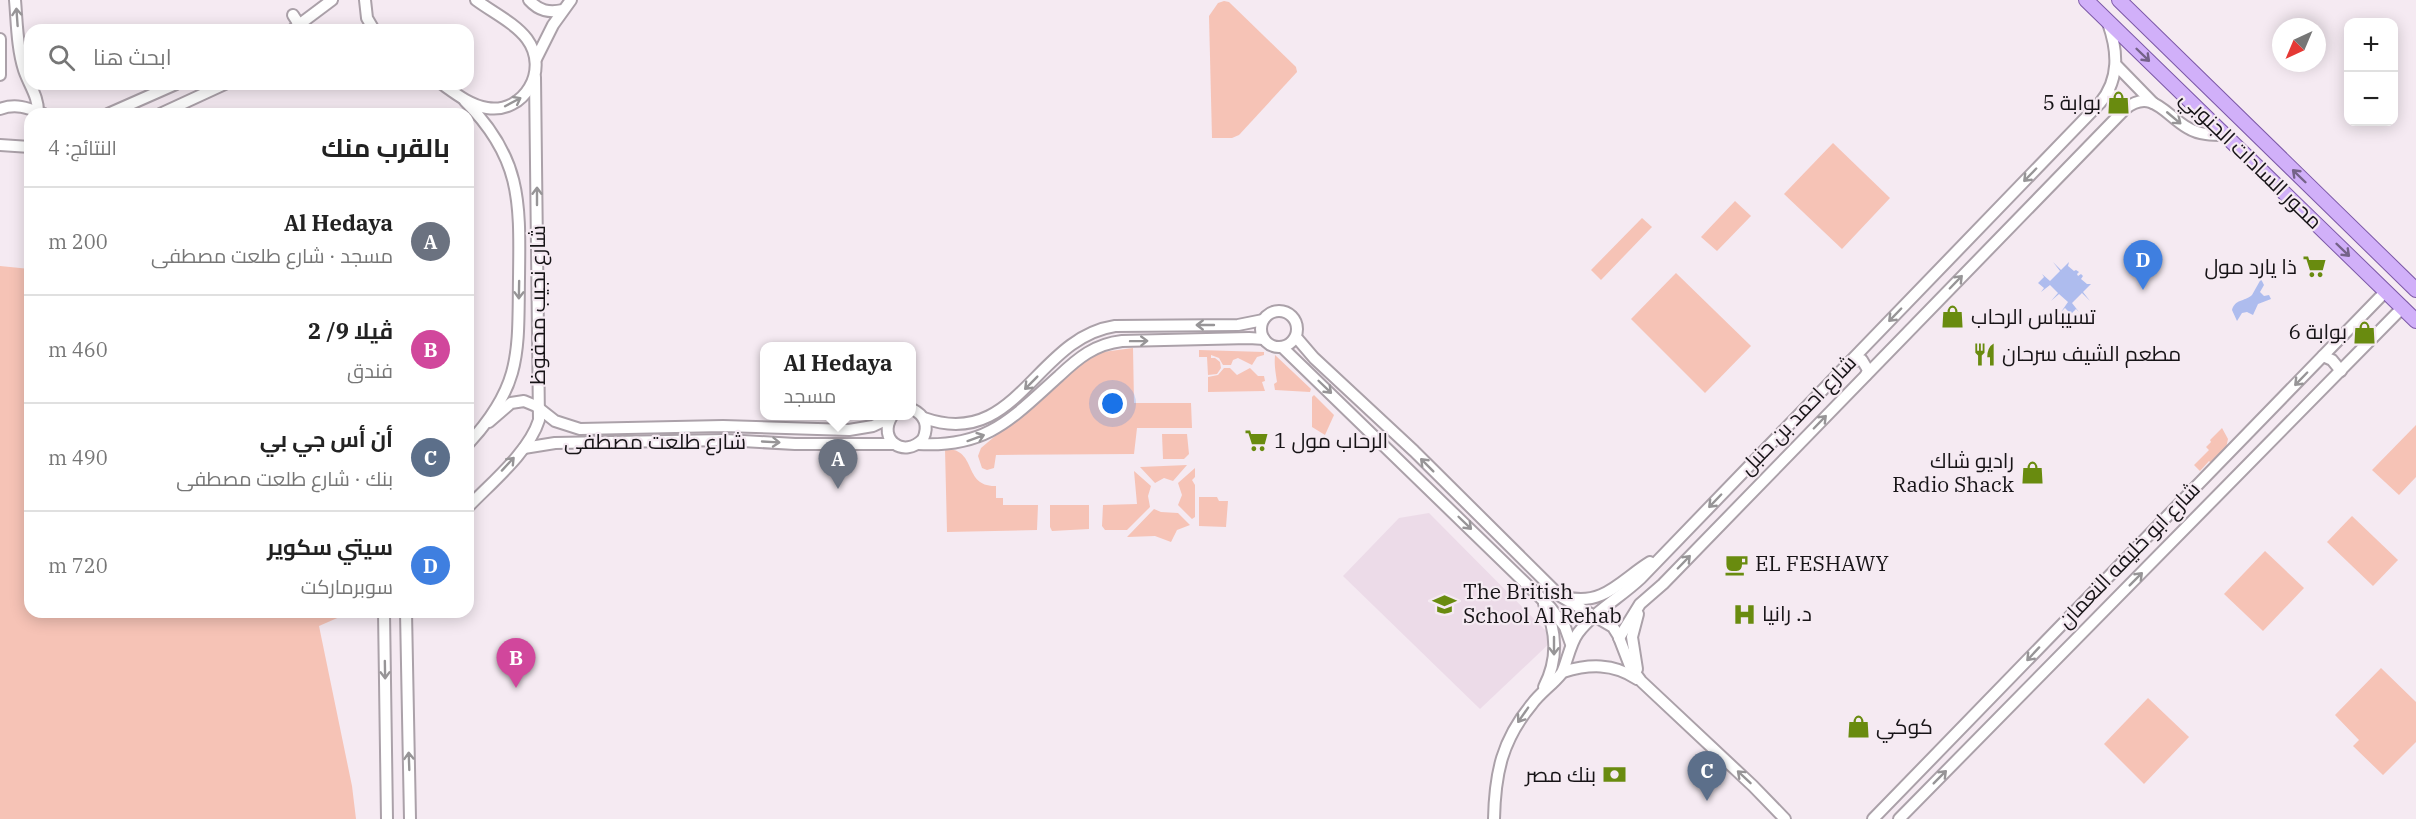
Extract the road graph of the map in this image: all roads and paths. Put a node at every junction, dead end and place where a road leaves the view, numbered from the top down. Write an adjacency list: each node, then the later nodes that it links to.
1 (15, 0): 16 (street, one-way to 1)
2 (332, 0): 13 (street)
3 (366, 0): 14 (street)
4 (529, 0): 9 (street)
5 (571, 0): 9 (street)
6 (2086, 0): 11 (main road, محور السادات الجنوبي)
7 (2119, 0): 44 (main road, محور السادات الجنوبي, one-way to 7)
8 (483, 2): 18 (street)
9 (563, 10): 18 (street)
10 (293, 15): 12 (street)
11 (2108, 22): 19 (street, شارع احمد بن حنبل); 40 (main road, محور السادات الجنوبي, one-way to 40)
12 (295, 24)
13 (301, 24)
14 (370, 24)
15 (0, 39): 17 (street)
16 (19, 52): 17 (street); 20 (street)
17 (1, 53): 21 (street)
18 (536, 59): 22 (street, شارع نجيب محفوظ)
19 (2116, 65): 27 (street, شارع احمد بن حنبل); 29 (street)
20 (24, 69)
21 (0, 75)
22 (535, 77): 28 (street, one-way to 22); 58 (street, شارع نجيب محفوظ, one-way to 22)
23 (33, 90): 31 (street)
24 (162, 90): 32 (street)
25 (212, 90): 33 (street)
26 (451, 90): 28 (street)
27 (2109, 92): 36 (street); 38 (street, شارع احمد بن حنبل)
28 (465, 100): 34 (street, شارع نجيب محفوظ, one-way to 34)
29 (2154, 103): 36 (street); 40 (street, one-way to 40)
30 (27, 108): 35 (street)
31 (39, 108)
32 (122, 108)
33 (173, 108)
34 (472, 108)
35 (0, 109)
36 (2125, 109): 39 (street, شارع احمد بن حنبل)
37 (474, 111): 63 (street, شارع نجيب محفوظ, one-way to 63)
38 (2087, 116): 39 (street); 49 (street, شارع احمد بن حنبل, one-way to 49)
39 (2103, 132): 53 (street, شارع احمد بن حنبل, one-way to 39)
40 (2226, 135): 43 (main road, محور السادات الجنوبي, one-way to 43)
41 (24, 145): 42 (street)
42 (0, 146)
43 (2384, 290): 45 (main road, محور السادات الجنوبي); 50 (street, شارع ابو خليفه النعمان)
44 (2416, 290)
45 (2409, 313): 54 (street, شارع ابو خليفه النعمان)
46 (1263, 320): 47 (street); 48 (street); 60 (street, one-way to 60)
47 (1296, 337): 51 (street); 73 (street, one-way to 47)
48 (1264, 339): 51 (street); 66 (street, one-way to 48)
49 (1868, 342): 53 (street); 55 (street, شارع احمد بن حنبل)
50 (2334, 344): 52 (street, شارع ابو خليفه النعمان); 54 (street)
51 (1282, 347): 74 (street, one-way to 74)
52 (2323, 356): 56 (street); 71 (street, شارع ابو خليفه النعمان, one-way to 71)
53 (1883, 358): 57 (street, شارع احمد بن حنبل)
54 (2351, 360): 56 (street, شارع ابو خليفه النعمان)
55 (1851, 361): 57 (street); 69 (street, شارع احمد بن حنبل, one-way to 69)
56 (2341, 370): 75 (street, شارع ابو خليفه النعمان, one-way to 56)
57 (1866, 375): 72 (street, شارع احمد بن حنبل, one-way to 57)
58 (541, 410): 61 (street, شارع طلعت مصطفى); 63 (street, شارع طلعت مصطفى); 67 (street, شارع نجيب محفوظ)
59 (916, 412): 60 (street)
60 (924, 418): 66 (street)
61 (885, 420)
62 (890, 420): 65 (street)
63 (489, 422): 64 (street, شارع نجيب محفوظ)
64 (474, 438)
65 (895, 444): 66 (street, شارع طلعت مصطفى); 67 (street, شارع طلعت مصطفى, one-way to 65)
66 (918, 444)
67 (524, 448): 68 (street, شارع نجيب محفوظ, one-way to 67)
68 (474, 501)
69 (1663, 555): 70 (street, شارع احمد بن حنبل); 73 (street)
70 (1641, 578): 72 (street); 77 (street, شارع احمد بن حنبل)
71 (2098, 587): 75 (street); 85 (street, شارع ابو خليفه النعمان, one-way to 85)
72 (1656, 591): 76 (street, شارع احمد بن حنبل)
73 (1560, 596): 77 (street)
74 (1541, 598): 81 (street); 84 (street, one-way to 84)
75 (2113, 602): 91 (street, شارع ابو خليفه النعمان, one-way to 75)
76 (1640, 604): 80 (street, شارع احمد بن حنبل); 83 (street)
77 (1594, 616): 80 (street); 81 (street, شارع احمد بن حنبل)
78 (384, 618): 86 (street, one-way to 86)
79 (406, 618): 87 (street, one-way to 79)
80 (1620, 638): 83 (street)
81 (1571, 644): 82 (street, شارع احمد بن حنبل)
82 (1563, 672): 83 (street); 84 (street)
83 (1641, 681): 89 (street, one-way to 83)
84 (1541, 693): 88 (street, one-way to 88)
85 (1884, 807): 90 (street, شارع ابو خليفه النعمان); 91 (street)
86 (387, 819)
87 (411, 819)
88 (1494, 819)
89 (1785, 819)
90 (1873, 819)
91 (1897, 819)

